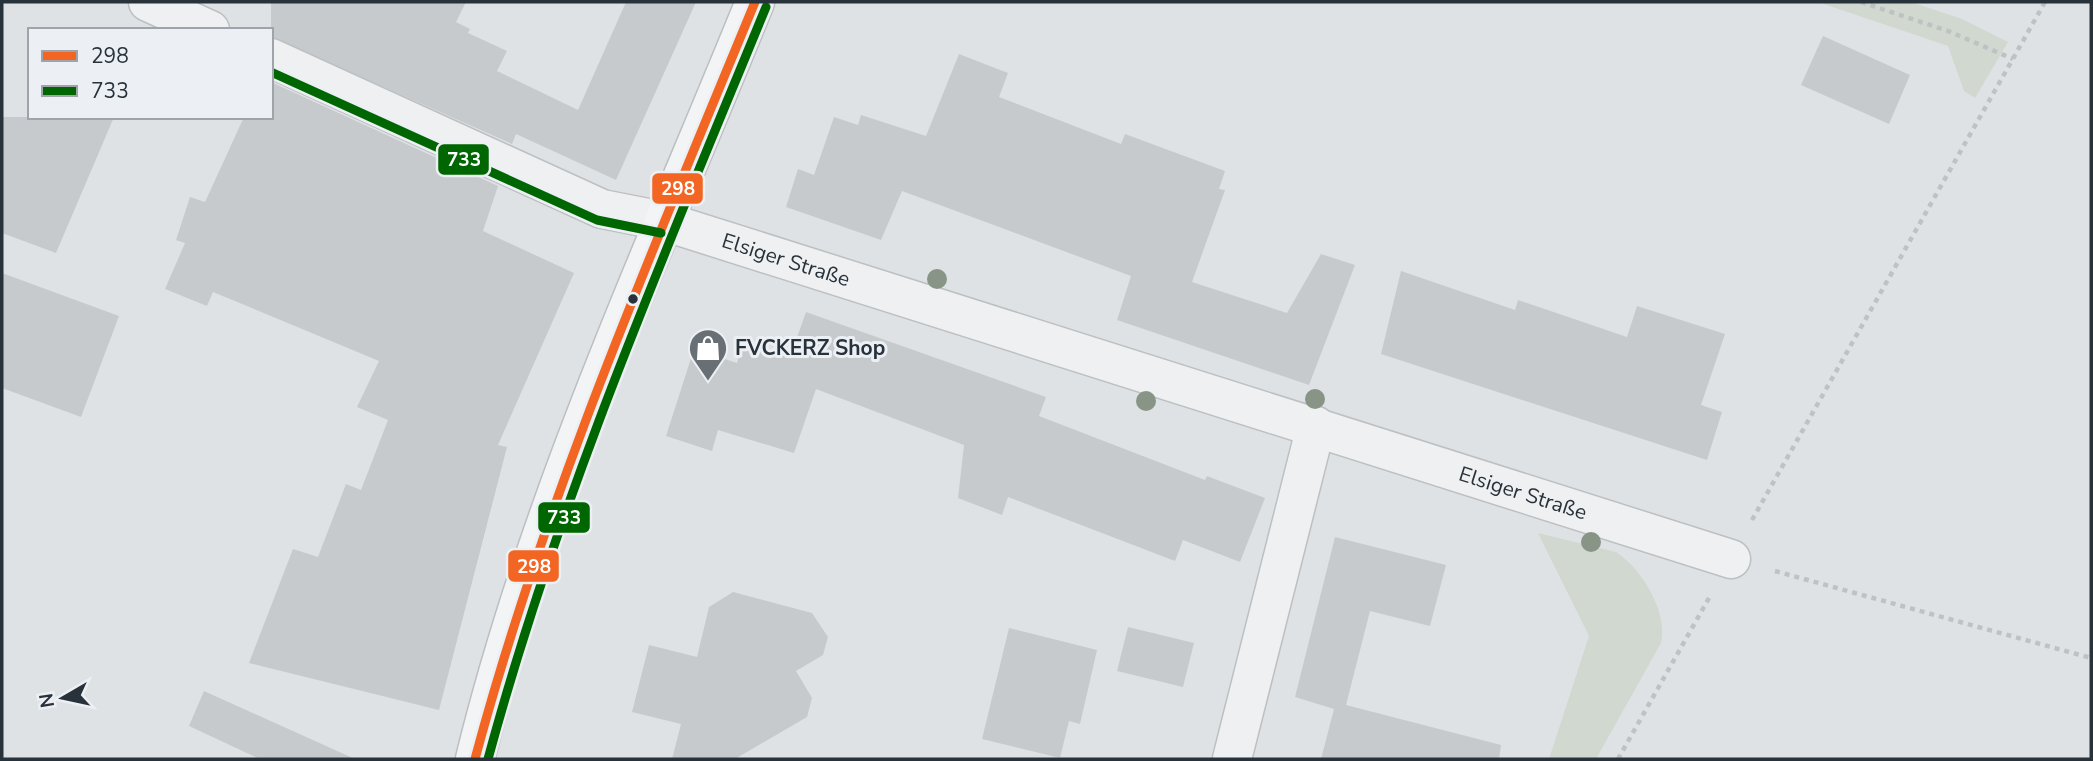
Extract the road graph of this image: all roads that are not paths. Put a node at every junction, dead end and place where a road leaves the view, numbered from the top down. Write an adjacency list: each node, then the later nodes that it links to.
1 (148, 2): 3 (street)
2 (755, 2): 5 (main road)
3 (206, 28)
4 (273, 59): 5 (street, Elsiger Straße)
5 (663, 221): 6 (street, Elsiger Straße); 9 (main road)
6 (1316, 426): 7 (street, Elsiger Straße); 8 (street)
7 (1731, 559)
8 (1237, 758)
9 (475, 759)

